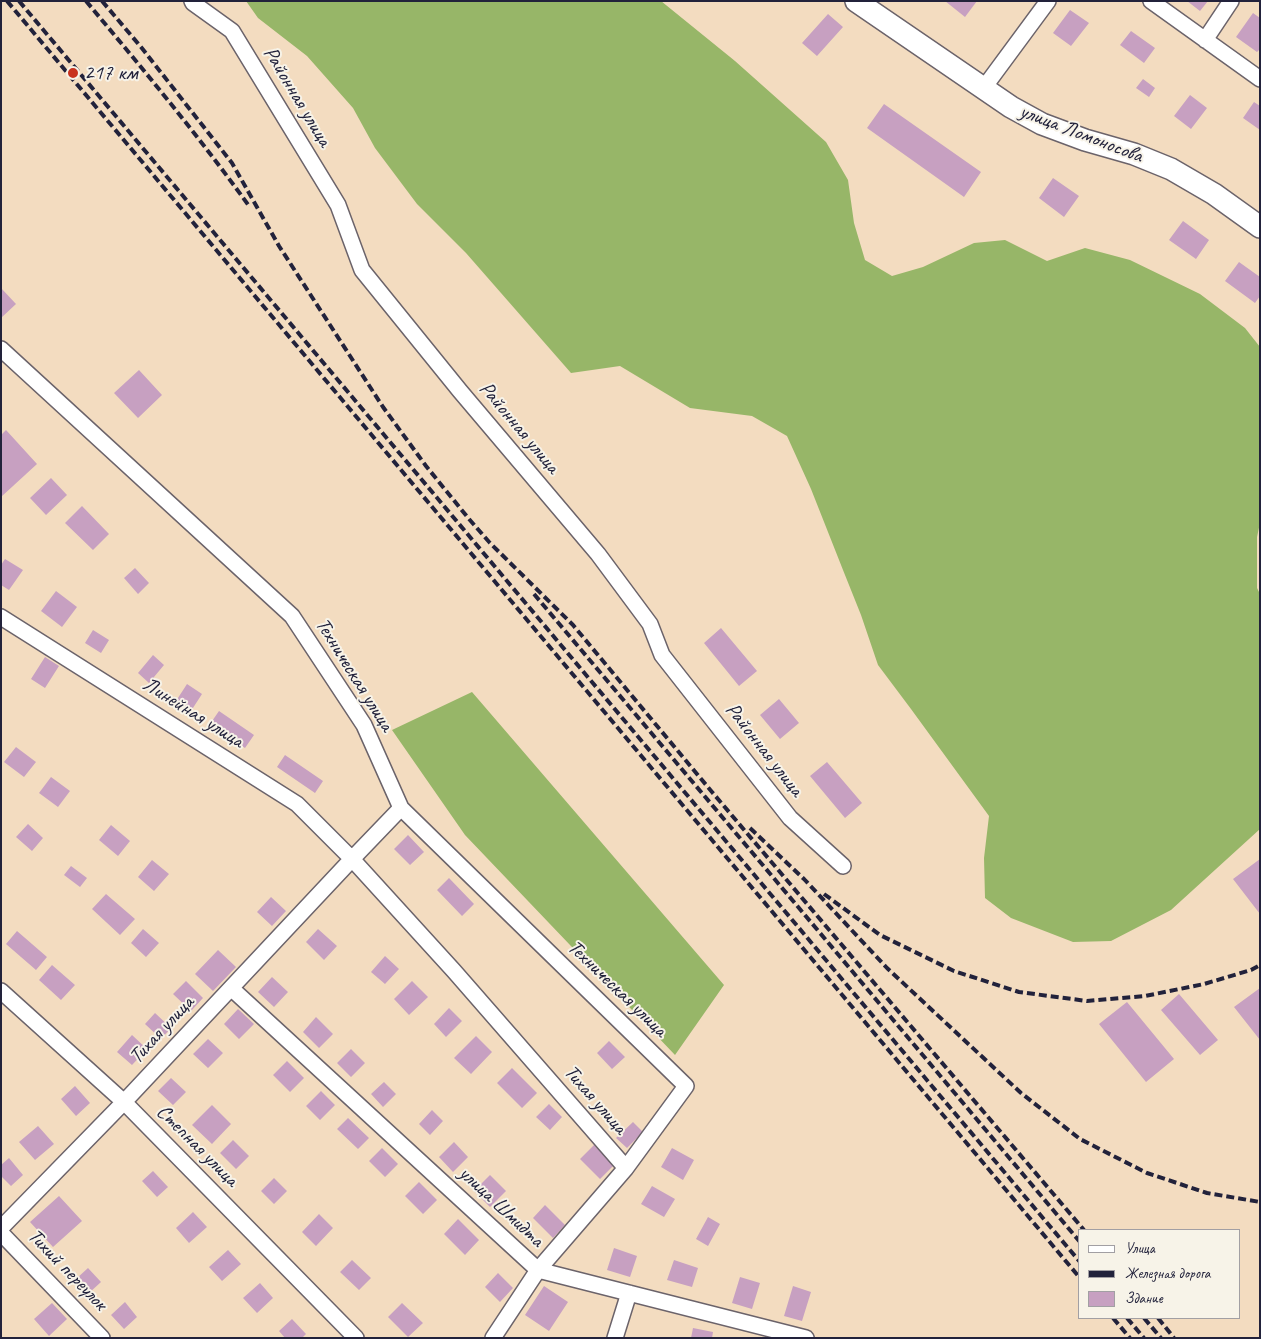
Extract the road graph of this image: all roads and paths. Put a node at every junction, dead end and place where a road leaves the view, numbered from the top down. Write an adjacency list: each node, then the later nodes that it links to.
1 (192, 1): 14 (street, Районная улица)
2 (856, 1): 8 (street, улица Ломоносова)
3 (1048, 1): 8 (street)
4 (1151, 1): 6 (street)
5 (1231, 1): 6 (street)
6 (1205, 40): 7 (street)
7 (1260, 79)
8 (983, 89): 9 (street, улица Ломоносова)
9 (1260, 227)
10 (1, 349): 12 (street, Техническая улица)
11 (1, 617): 13 (street, Линейная улица)
12 (401, 808): 13 (street, Тихая улица); 18 (street, Техническая улица)
13 (352, 859): 15 (street, Тихая улица); 18 (street, Тихая улица)
14 (843, 866)
15 (231, 988): 17 (street, Тихая улица); 21 (street, улица Шмидта)
16 (1, 991): 17 (street, Степная улица)
17 (124, 1102): 19 (street, Тихая улица); 24 (street, Степная улица)
18 (626, 1168): 21 (street)
19 (1, 1228)
20 (1, 1233): 23 (street, Тихий переулок)
21 (538, 1270): 22 (street, улица Шмидта); 25 (street)
22 (629, 1293): 26 (street); 27 (street, улица Шмидта)
23 (102, 1338)
24 (356, 1338)
25 (493, 1338)
26 (615, 1338)
27 (806, 1338)

